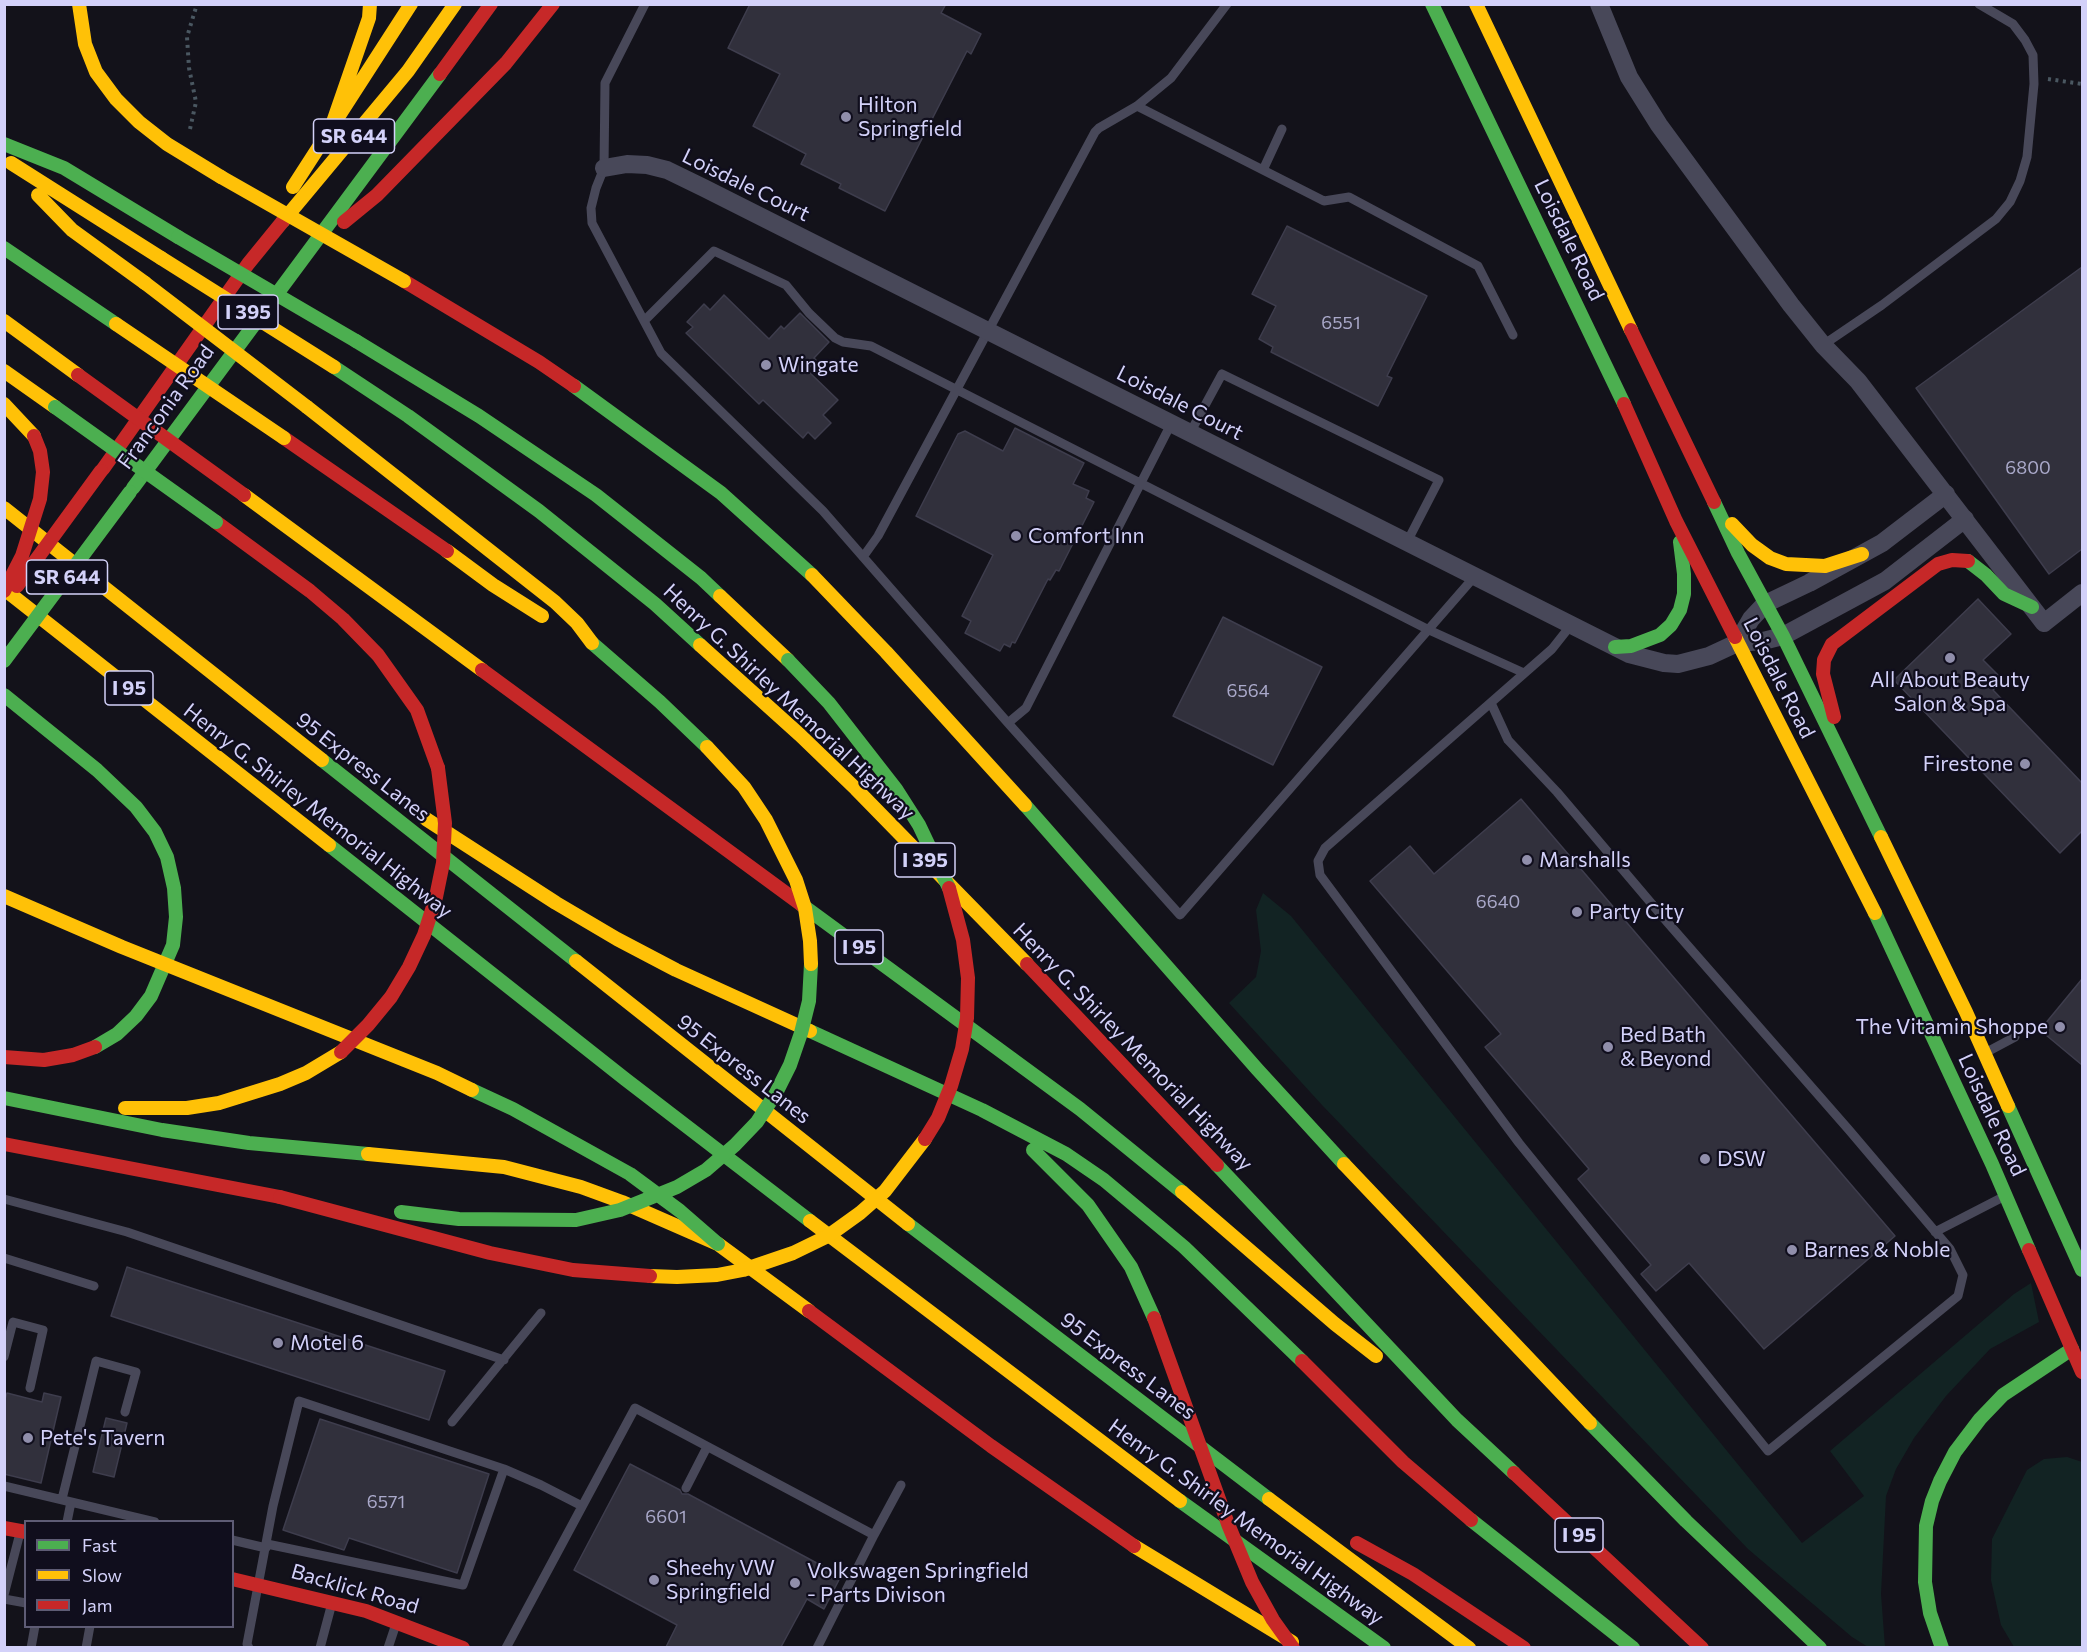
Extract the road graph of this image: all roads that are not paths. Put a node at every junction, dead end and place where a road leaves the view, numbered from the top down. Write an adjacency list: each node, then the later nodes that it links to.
1 (79, 4): 130 (main road, bridge)
2 (370, 4): 14 (main road)
3 (411, 4): 14 (main road)
4 (455, 4): 22 (main road, Franconia Road / SR 644)
5 (491, 4): 21 (main road, Franconia Road / SR 644)
6 (553, 4): 21 (main road)
7 (645, 4): 18 (lane)
8 (1227, 4): 13 (lane)
9 (1432, 4): 38 (main road, Loisdale Road)
10 (1476, 4): 35 (main road, Loisdale Road)
11 (1599, 4): 27 (street)
12 (1979, 4): 27 (lane)
13 (1137, 106): 19 (lane); 25 (lane)
14 (332, 125): 22 (main road)
15 (1282, 129): 19 (lane)
16 (4, 144): 73 (main road, bridge)
17 (6, 160): 54 (main road, bridge); 90 (main road, Henry G. Shirley Memorial Highway / I 395, bridge)
18 (604, 168): 24 (lane); 25 (street, Loisdale Court)
19 (1263, 170): 26 (lane)
20 (4, 248): 48 (main road, bridge)
21 (307, 251): 56 (main road, Franconia Road / SR 644, bridge)
22 (248, 264): 45 (main road, Franconia Road / SR 644, bridge)
23 (4, 321): 90 (main road, I 95, bridge)
24 (644, 321): 29 (lane); 41 (lane)
25 (988, 332): 29 (lane); 31 (street, Loisdale Court)
26 (1513, 335)
27 (1823, 345): 34 (street)
28 (4, 371): 69 (main road, bridge)
29 (956, 390): 33 (lane); 41 (lane)
30 (4, 404): 43 (main road, bridge)
31 (1171, 424): 32 (street, Loisdale Court); 33 (lane)
32 (1190, 433): 39 (street, Loisdale Court); 39 (lane)
33 (1140, 483): 50 (lane); 61 (lane)
34 (1946, 494): 37 (street); 40 (street)
35 (1715, 505): 40 (main road); 46 (main road, Loisdale Road)
36 (4, 508): 60 (main road, 95 Express Lanes)
37 (1965, 519): 47 (street); 52 (street)
38 (1676, 521): 53 (main road, Loisdale Road); 55 (main road)
39 (1407, 542): 42 (street, Loisdale Court)
40 (1862, 554): 46 (street)
41 (863, 557): 61 (lane)
42 (1475, 576): 49 (street, Loisdale Court); 50 (lane)
43 (4, 590): 125 (main road, Henry G. Shirley Memorial Highway / I 95)
44 (2082, 593): 47 (street)
45 (4, 603)
46 (1765, 604): 52 (main road, Loisdale Road); 53 (street)
47 (2032, 607): 62 (main road)
48 (554, 624)
49 (1571, 625): 55 (street, Loisdale Court); 57 (lane)
50 (1429, 630): 57 (lane); 61 (lane)
51 (570, 635): 54 (main road)
52 (1783, 636): 53 (street); 62 (main road, Loisdale Road)
53 (1737, 643): 55 (street, Loisdale Court); 72 (main road, Loisdale Road)
54 (593, 644): 73 (main road, bridge)
55 (1615, 647)
56 (4, 662)
57 (1524, 673): 59 (lane)
58 (4, 695): 68 (main road)
59 (1491, 703): 76 (lane); 76 (lane)
60 (261, 712): 63 (main road); 93 (main road, 95 Express Lanes)
61 (1008, 723)
62 (1857, 788): 67 (main road, Loisdale Road)
63 (390, 796)
64 (410, 809): 70 (main road)
65 (4, 896): 78 (main road, bridge)
66 (2015, 1037): 67 (lane)
67 (1984, 1053): 75 (main road, Loisdale Road)
68 (4, 1057)
69 (4, 1096): 78 (main road, bridge)
70 (982, 1110): 123 (main road, bridge); 128 (main road)
71 (4, 1144): 73 (main road)
72 (2006, 1196): 76 (lane); 84 (main road, Loisdale Road)
73 (280, 1197)
74 (4, 1199): 86 (lane)
75 (2063, 1226): 77 (main road); 80 (main road, Loisdale Road)
76 (1935, 1232)
77 (2082, 1238)
78 (718, 1244): 124 (main road)
79 (4, 1258): 81 (lane)
80 (2082, 1270)
81 (94, 1286)
82 (541, 1313): 86 (lane)
83 (2082, 1333): 84 (main road)
84 (2077, 1346): 87 (main road, Loisdale Road); 131 (main road)
85 (4, 1357): 88 (lane)
86 (504, 1360): 91 (lane)
87 (2082, 1372)
88 (30, 1388)
89 (125, 1412): 98 (lane)
90 (1457, 1419): 129 (main road, Henry G. Shirley Memorial Highway / I 95)
91 (452, 1422)
92 (707, 1448): 97 (lane); 99 (lane); 104 (lane)
93 (1228, 1469): 126 (main road, 95 Express Lanes); 127 (main road)
94 (504, 1470): 99 (lane); 106 (lane); 106 (lane)
95 (901, 1485): 104 (lane)
96 (4, 1486): 98 (lane)
97 (687, 1488)
98 (67, 1500): 100 (lane); 101 (lane)
99 (582, 1506): 121 (lane)
100 (67, 1520)
101 (151, 1520)
102 (4, 1528): 103 (main road)
103 (23, 1532): 109 (lane)
104 (874, 1535): 122 (lane)
105 (234, 1540): 106 (lane)
106 (266, 1546): 108 (lane)
107 (234, 1579): 108 (main road, Backlick Road)
108 (259, 1584): 111 (main road, Backlick Road); 117 (lane)
109 (4, 1597): 110 (lane)
110 (24, 1602)
111 (332, 1602): 112 (main road, Backlick Road); 118 (lane)
112 (396, 1621): 119 (lane); 120 (main road, Backlick Road)
113 (35, 1628): 115 (lane)
114 (90, 1628): 116 (lane)
115 (31, 1647)
116 (86, 1647)
117 (249, 1647)
118 (320, 1647)
119 (388, 1647)
120 (462, 1647)
121 (506, 1647)
122 (817, 1647)
123 (1293, 1647)
124 (1302, 1647)
125 (1384, 1647)
126 (1469, 1647)
127 (1524, 1647)
128 (1633, 1647)
129 (1702, 1647)
130 (1820, 1647)
131 (1942, 1647)

